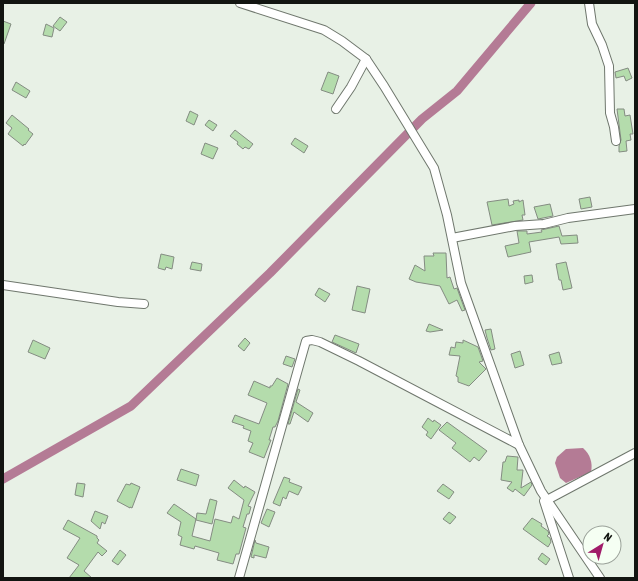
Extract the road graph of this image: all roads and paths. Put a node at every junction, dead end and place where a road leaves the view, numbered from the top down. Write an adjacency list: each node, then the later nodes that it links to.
1 (240, 3): 3 (street)
2 (589, 3): 5 (street)
3 (366, 59): 4 (street); 7 (street)
4 (336, 108)
5 (616, 141)
6 (635, 209): 7 (street)
7 (452, 238): 10 (street)
8 (3, 286): 9 (street)
9 (144, 304)
10 (519, 445): 12 (street); 14 (street)
11 (635, 453): 13 (street)
12 (541, 491): 13 (street); 15 (street)
13 (547, 500): 16 (street)
14 (239, 578)
15 (569, 578)
16 (600, 578)

